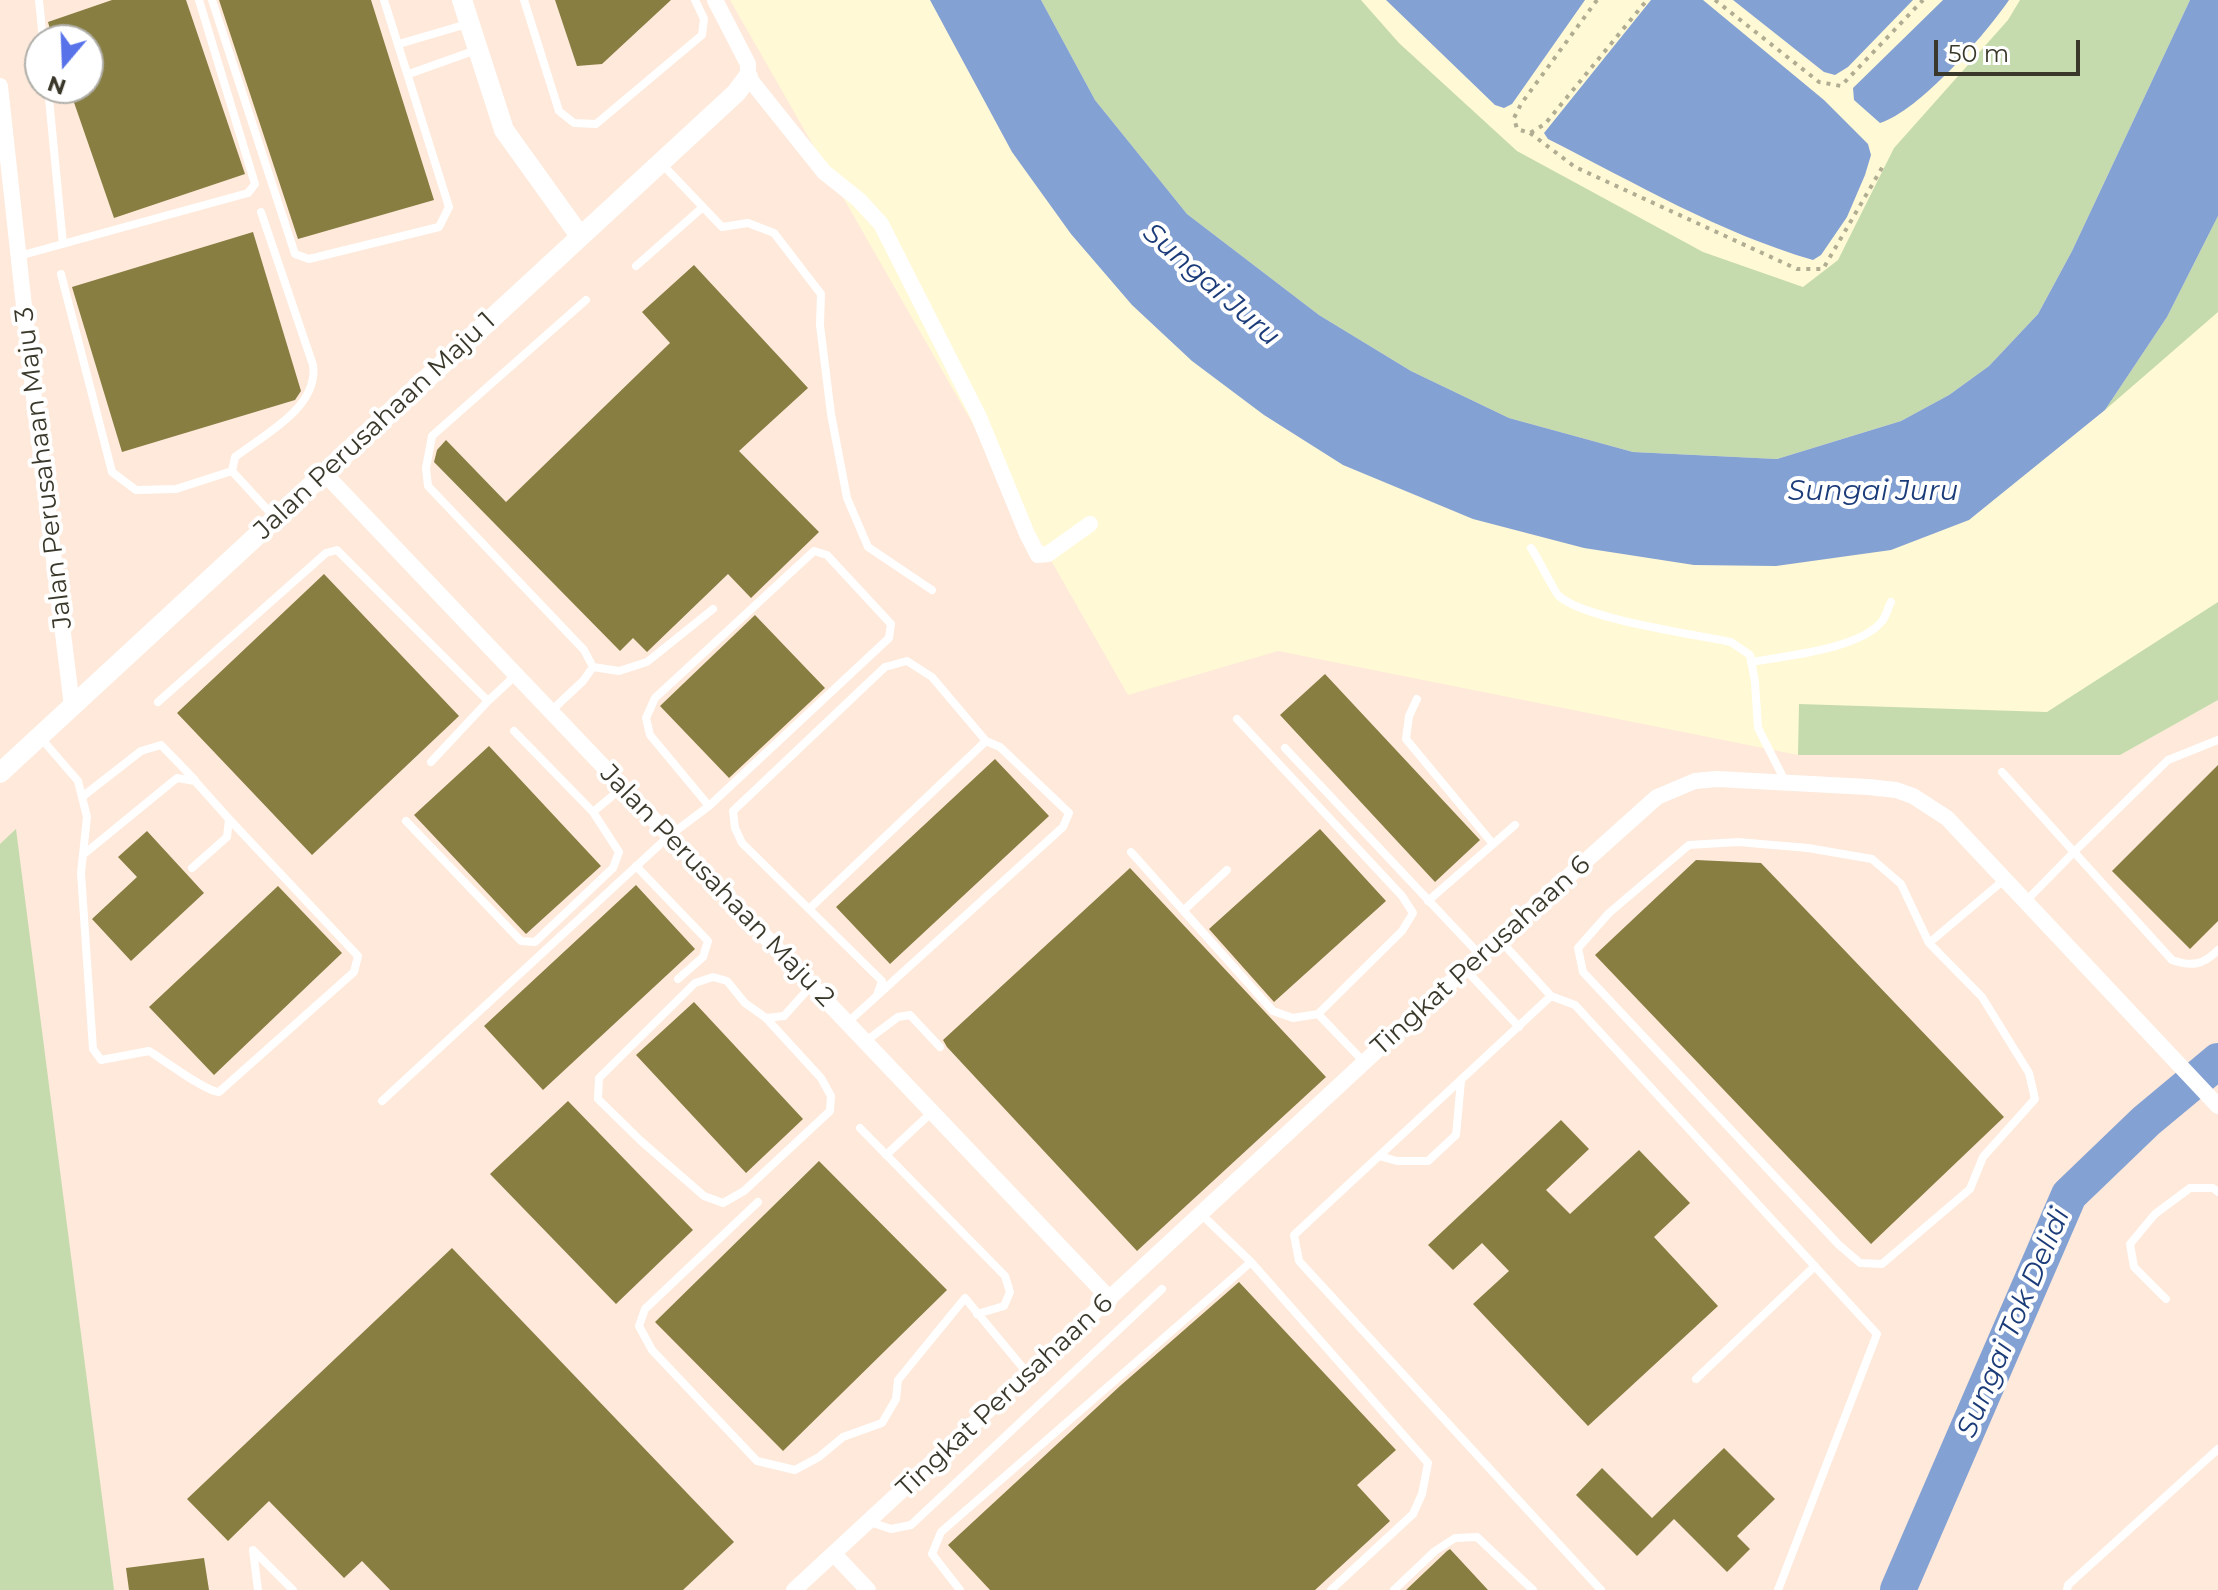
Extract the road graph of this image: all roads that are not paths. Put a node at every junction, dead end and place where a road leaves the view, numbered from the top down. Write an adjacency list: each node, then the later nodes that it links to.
1 (39, 0): 10 (lane)
2 (199, 0): 21 (lane)
3 (212, 0): 13 (lane)
4 (384, 0): 11 (lane)
5 (462, 0): 9 (street)
6 (524, 0): 7 (lane)
7 (695, 0)
8 (715, 0): 14 (street)
9 (469, 23): 11 (lane); 12 (street)
10 (41, 24)
11 (399, 44): 13 (lane)
12 (477, 50): 13 (lane); 20 (street)
13 (409, 74)
14 (748, 77): 17 (street, Jalan Perusahaan Maju 1); 29 (street)
15 (0, 86): 22 (street, Jalan Perusahaan Maju 3)
16 (50, 104): 21 (lane)
17 (661, 162): 18 (lane); 20 (street, Jalan Perusahaan Maju 1)
18 (703, 207): 23 (lane); 31 (lane)
19 (261, 212): 26 (lane)
20 (580, 236): 27 (street, Jalan Perusahaan Maju 1)
21 (63, 244): 22 (lane)
22 (19, 256): 40 (street, Jalan Perusahaan Maju 3)
23 (636, 266)
24 (61, 274): 26 (lane)
25 (586, 300): 35 (lane)
26 (232, 471): 28 (lane)
27 (324, 473): 28 (street, Jalan Perusahaan Maju 1); 36 (street, Jalan Perusahaan Maju 2)
28 (275, 518): 40 (street, Jalan Perusahaan Maju 1)
29 (1090, 524)
30 (1531, 548): 34 (lane)
31 (932, 590)
32 (1891, 602): 34 (lane)
33 (713, 609): 35 (lane)
34 (1751, 662): 52 (lane)
35 (593, 667): 41 (lane)
36 (516, 675): 38 (lane); 41 (street, Jalan Perusahaan Maju 2)
37 (1417, 699): 61 (lane)
38 (488, 701): 39 (lane); 48 (lane)
39 (158, 702)
40 (72, 706): 44 (street, Jalan Perusahaan Maju 1)
41 (551, 711): 53 (street, Jalan Perusahaan Maju 2)
42 (1237, 719): 82 (lane)
43 (514, 731): 56 (lane)
44 (39, 737): 50 (street, Jalan Perusahaan Maju 1); 54 (lane)
45 (2218, 740): 63 (lane)
46 (986, 741): 71 (lane); 71 (lane); 80 (lane)
47 (1285, 748): 69 (lane)
48 (431, 762)
49 (2002, 772): 63 (lane)
50 (0, 773)
51 (195, 781): 54 (lane); 57 (lane); 64 (lane)
52 (1787, 783): 68 (street, Tingkat Perusahaan 6); 73 (street, Tingkat Perusahaan 6)
53 (623, 787): 56 (lane); 60 (street, Jalan Perusahaan Maju 2)
54 (82, 797): 64 (lane)
55 (709, 806): 55 (lane); 60 (lane)
56 (593, 812): 58 (lane)
57 (229, 819): 64 (lane); 66 (lane)
58 (406, 821)
59 (1515, 825): 61 (lane)
60 (669, 836): 65 (lane); 79 (street, Jalan Perusahaan Maju 2)
61 (1493, 844): 69 (lane)
62 (1131, 852): 72 (lane)
63 (2074, 852): 70 (lane); 75 (lane)
64 (83, 855)
65 (636, 866): 78 (lane); 90 (lane)
66 (192, 868)
67 (1227, 870): 72 (lane)
68 (2005, 879): 70 (street, Tingkat Perusahaan 6); 74 (lane)
69 (1428, 901): 76 (lane)
70 (2026, 901): 91 (street, Tingkat Perusahaan 6)
71 (809, 909): 80 (lane)
72 (1184, 910): 82 (lane)
73 (1498, 939): 76 (street, Tingkat Perusahaan 6); 81 (lane)
74 (1929, 943): 74 (lane)
75 (2218, 950)
76 (1480, 955): 77 (street, Tingkat Perusahaan 6)
77 (1465, 969): 85 (lane); 88 (street, Tingkat Perusahaan 6)
78 (678, 979)
79 (811, 985): 83 (lane); 84 (street, Jalan Perusahaan Maju 2)
80 (877, 995): 84 (lane)
81 (1551, 996): 85 (lane); 100 (lane)
82 (1318, 1014): 88 (lane)
83 (766, 1018): 83 (lane)
84 (847, 1023): 86 (street, Jalan Perusahaan Maju 2)
85 (1519, 1027): 89 (lane)
86 (865, 1042): 87 (lane); 92 (street, Jalan Perusahaan Maju 2)
87 (940, 1047)
88 (1365, 1062): 98 (street, Tingkat Perusahaan 6)
89 (1461, 1080): 95 (lane); 95 (lane)
90 (382, 1101)
91 (2218, 1106)
92 (932, 1112): 94 (lane); 102 (street, Jalan Perusahaan Maju 2)
93 (860, 1128): 94 (lane)
94 (886, 1155): 104 (lane)
95 (1379, 1156): 118 (lane)
96 (2218, 1192): 103 (lane)
97 (758, 1202): 104 (lane)
98 (1201, 1214): 99 (lane); 102 (street, Tingkat Perusahaan 6)
99 (1251, 1262): 114 (lane); 115 (lane)
100 (1815, 1266): 106 (lane); 119 (lane)
101 (1162, 1289): 108 (lane)
102 (1110, 1299): 105 (street, Tingkat Perusahaan 6)
103 (2166, 1299)
104 (977, 1314): 105 (lane)
105 (1028, 1374): 108 (street, Tingkat Perusahaan 6)
106 (1696, 1379)
107 (2218, 1449): 120 (lane)
108 (869, 1522): 109 (street, Tingkat Perusahaan 6)
109 (834, 1554): 112 (street, Tingkat Perusahaan 6); 113 (street)
110 (258, 1590): 111 (lane)
111 (293, 1590)
112 (794, 1590)
113 (868, 1590)
114 (960, 1590)
115 (1331, 1590)
116 (1394, 1590): 117 (lane)
117 (1533, 1590)
118 (1601, 1590)
119 (1778, 1590)
120 (2067, 1590)

